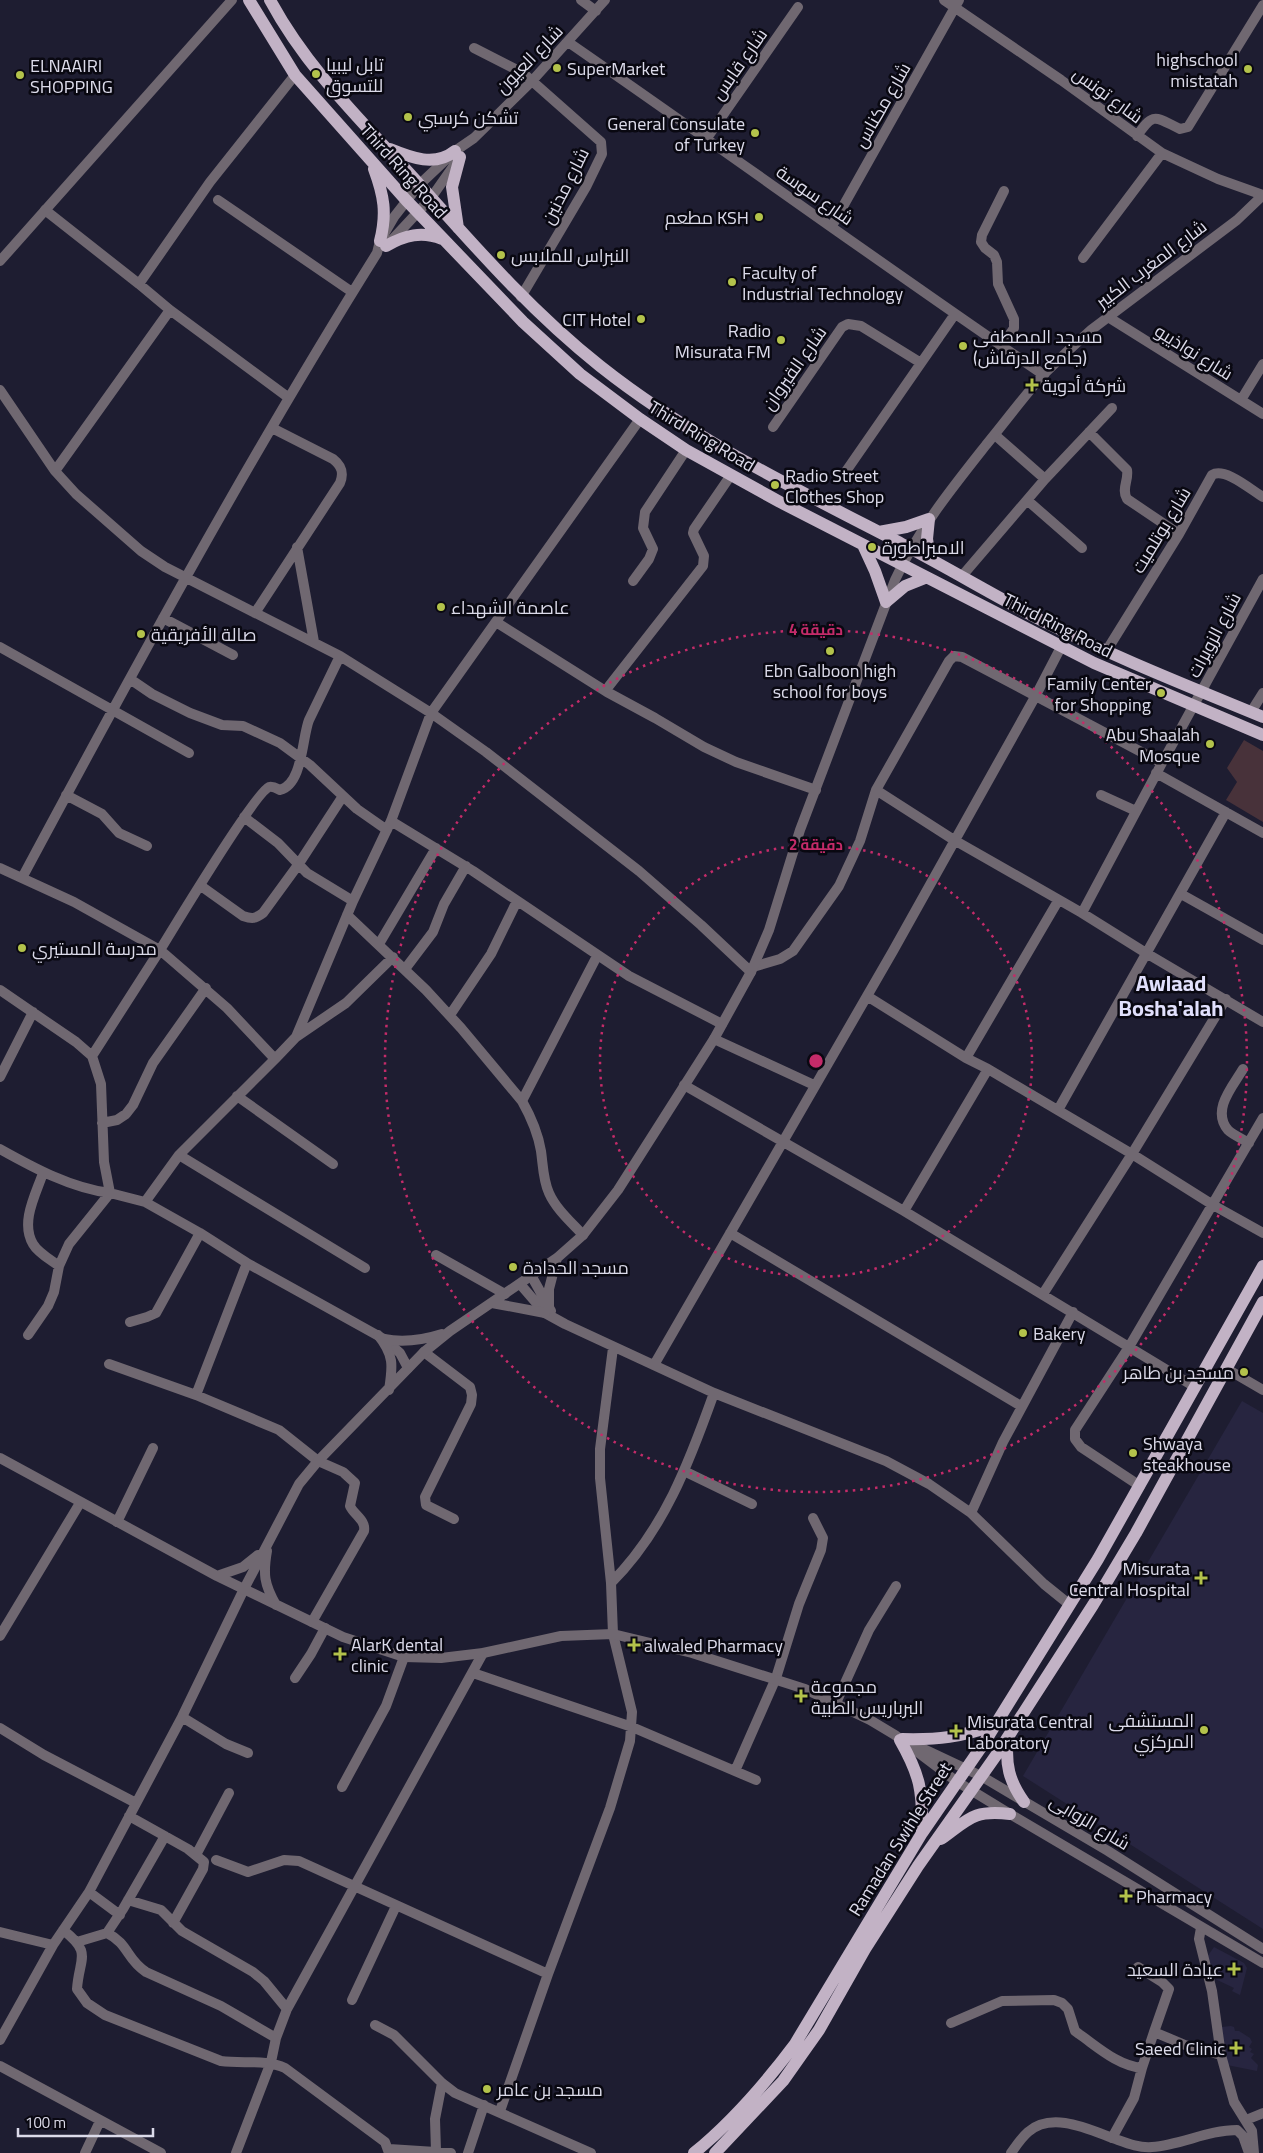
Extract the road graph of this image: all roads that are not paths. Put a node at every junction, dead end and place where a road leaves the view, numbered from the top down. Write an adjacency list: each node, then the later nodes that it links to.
1 (232, 0): 27 (street)
2 (249, 0): 13 (main road, Third Ring Road)
3 (270, 0): 17 (main road, Third Ring Road)
4 (581, 0): 10 (street)
5 (605, 0): 10 (street, شارع العيون)
6 (944, 0): 7 (street, شارع تونس)
7 (957, 4): 15 (street, شارع تونس); 29 (street, شارع مكناس)
8 (1263, 5): 15 (street)
9 (798, 7): 16 (street, شارع قابس)
10 (596, 10): 11 (street, شارع العيون)
11 (568, 42): 14 (street, شارع العيون); 16 (street, شارع سوسة)
12 (474, 48): 14 (street, شارع مدنين)
13 (294, 74): 20 (main road, Third Ring Road); 35 (street)
14 (532, 81): 19 (street, شارع العيون); 37 (street, شارع مدنين)
15 (1137, 136): 18 (street, شارع تونس)
16 (707, 138): 29 (street, شارع سوسة)
17 (385, 147): 19 (main road); 21 (main road, Third Ring Road)
18 (1162, 153): 23 (street, شارع تونس); 33 (street)
19 (458, 154): 21 (street); 24 (street); 30 (main road)
20 (369, 160): 26 (main road, Third Ring Road); 32 (main road)
21 (420, 185): 24 (main road, Third Ring Road); 26 (street)
22 (1004, 191): 41 (street)
23 (1263, 195): 40 (street, شارع المغرب الكبير)
24 (431, 198): 28 (street); 30 (main road, Third Ring Road)
25 (218, 200): 36 (street)
26 (406, 200): 28 (main road, Third Ring Road); 32 (street)
27 (45, 210): 34 (street); 35 (street)
28 (418, 212): 31 (main road, Third Ring Road); 32 (street)
29 (832, 226): 39 (street, شارع سوسة)
30 (458, 230): 37 (main road, Third Ring Road)
31 (444, 240): 32 (main road); 50 (main road, Third Ring Road)
32 (381, 247): 36 (street)
33 (1083, 258)
34 (0, 261)
35 (139, 284): 38 (street)
36 (352, 292): 46 (street)
37 (521, 297): 63 (main road, Third Ring Road)
38 (170, 310): 46 (street); 56 (street)
39 (954, 314): 41 (street, شارع سوسة); 42 (street)
40 (1108, 317): 44 (street, شارع المغرب الكبير); 47 (street, شارع نواذيبو)
41 (1002, 346): 44 (street, شارع سوسة)
42 (921, 363): 51 (street, شارع القيروان); 58 (street)
43 (1263, 364): 47 (street)
44 (1044, 375): 54 (street, شارع المغرب الكبير)
45 (0, 390): 56 (street)
46 (289, 398): 52 (street)
47 (1241, 400): 49 (street, شارع نواذيبو)
48 (1112, 408): 53 (street)
49 (1263, 414)
50 (640, 419): 55 (main road, Third Ring Road); 79 (street)
51 (772, 427)
52 (272, 428): 66 (street); 71 (street)
53 (1089, 432): 59 (street); 64 (street)
54 (995, 435): 59 (street); 62 (street, شارع المغرب الكبير)
55 (686, 450): 57 (main road, Third Ring Road); 75 (street)
56 (55, 471): 71 (street)
57 (731, 475): 65 (main road, Third Ring Road); 87 (street)
58 (842, 477)
59 (1045, 479): 61 (street)
60 (1263, 497): 64 (street, شارع بوتلميت)
61 (1027, 500): 68 (street); 72 (street)
62 (929, 519): 63 (main road); 67 (street, شارع المغرب الكبير); 69 (main road)
63 (879, 532): 67 (main road, Third Ring Road)
64 (1179, 534): 83 (street, شارع بوتلميت)
65 (863, 545): 70 (main road, Third Ring Road); 76 (main road)
66 (297, 548): 77 (street); 80 (street)
67 (910, 548): 69 (main road, Third Ring Road); 70 (street, شارع المغرب الكبير)
68 (1082, 548)
69 (930, 559): 72 (main road, Third Ring Road)
70 (901, 566): 73 (main road, Third Ring Road); 76 (street, شارع المغرب الكبير)
71 (187, 576): 77 (street); 78 (street)
72 (962, 576): 83 (main road, Third Ring Road)
73 (925, 578): 76 (main road); 82 (main road, Third Ring Road)
74 (1263, 579): 88 (street, شارع الزويرات)
75 (633, 581)
76 (886, 602): 100 (street, شارع المغرب الكبير)
77 (255, 612): 80 (street)
78 (163, 618): 84 (street); 86 (street)
79 (496, 622): 93 (street); 100 (street)
80 (314, 642): 85 (street)
81 (0, 647): 92 (street)
82 (1061, 647): 90 (street); 91 (main road, Third Ring Road)
83 (1107, 650): 88 (main road, Third Ring Road)
84 (233, 655)
85 (340, 656): 93 (street); 97 (street)
86 (130, 679): 92 (street); 97 (street)
87 (609, 686)
88 (1202, 692): 91 (street, شارع الزويرات); 94 (main road, Third Ring Road)
89 (1263, 693): 94 (street)
90 (1035, 697): 98 (street); 101 (street); 110 (street)
91 (1194, 706): 95 (main road, Third Ring Road); 98 (street, شارع الزويرات)
92 (113, 711): 96 (street); 102 (street)
93 (431, 713): 108 (street); 131 (street)
94 (1257, 715)
95 (1263, 735)
96 (190, 753)
97 (302, 758): 104 (street); 107 (street)
98 (1162, 762): 99 (street, شارع الزويرات)
99 (1156, 773): 105 (street, شارع الزويرات); 106 (street)
100 (816, 790): 131 (street, شارع المغرب الكبير)
101 (876, 790): 110 (street); 131 (street)
102 (66, 795): 111 (street); 116 (street)
103 (1100, 795): 105 (street)
104 (343, 796): 108 (street); 113 (street)
105 (1136, 811): 122 (street, شارع الزويرات)
106 (1226, 812): 109 (street); 118 (street)
107 (244, 817): 113 (street); 117 (street)
108 (389, 826): 112 (street); 119 (street)
109 (1263, 833)
110 (954, 840): 121 (street); 134 (street)
111 (147, 846)
112 (436, 848): 114 (street); 125 (street)
113 (298, 865): 117 (street); 119 (street)
114 (466, 866): 120 (street); 130 (street)
115 (0, 868): 116 (street)
116 (22, 878): 126 (street)
117 (201, 886): 126 (street)
118 (1181, 894): 124 (street); 127 (street)
119 (353, 901): 123 (street)
120 (517, 901): 128 (street); 137 (street)
121 (1058, 901): 122 (street); 144 (street)
122 (1082, 913): 127 (street)
123 (348, 916): 125 (street); 140 (street)
124 (1263, 940)
125 (379, 944): 129 (street)
126 (160, 950): 132 (street); 142 (street)
127 (1146, 953): 135 (street); 152 (street)
128 (597, 956): 139 (street); 151 (street)
129 (393, 958): 130 (street); 140 (street)
130 (405, 969): 137 (street)
131 (752, 970): 139 (street, شارع المغرب الكبير)
132 (206, 988): 143 (street); 154 (street)
133 (0, 990): 136 (street)
134 (867, 996): 144 (street); 149 (street)
135 (1226, 1000): 138 (street); 158 (street)
136 (33, 1012): 142 (street); 147 (street)
137 (450, 1016): 151 (street)
138 (1263, 1022)
139 (722, 1024): 141 (street, شارع المغرب الكبير)
140 (296, 1037): 143 (street)
141 (714, 1039): 148 (street, شارع المغرب الكبير); 149 (street)
142 (92, 1056): 154 (street)
143 (275, 1058): 150 (street)
144 (966, 1058): 145 (street)
145 (988, 1068): 152 (street); 165 (street)
146 (1243, 1069): 156 (street)
147 (0, 1077)
148 (684, 1085): 155 (street); 169 (street, شارع المغرب الكبير)
149 (814, 1085): 155 (street)
150 (237, 1096): 159 (street); 160 (street)
151 (522, 1101): 169 (street)
152 (1058, 1110): 158 (street)
153 (1263, 1118): 156 (street)
154 (102, 1123): 162 (street)
155 (781, 1141): 165 (street); 167 (street)
156 (1249, 1143): 164 (street)
157 (0, 1149): 161 (street)
158 (1132, 1154): 164 (street); 179 (street)
159 (179, 1155): 163 (street); 175 (street)
160 (334, 1164)
161 (43, 1173): 162 (street); 173 (street)
162 (110, 1193): 163 (street); 173 (street)
163 (145, 1202): 166 (street)
164 (1212, 1205): 168 (street); 188 (street)
165 (904, 1211): 179 (street)
166 (200, 1233): 172 (street); 184 (street)
167 (730, 1233): 192 (street); 200 (street)
168 (1263, 1233)
169 (583, 1235): 171 (street, شارع المغرب الكبير)
170 (436, 1255): 178 (street)
171 (557, 1258): 176 (street, شارع المغرب الكبير); 182 (street)
172 (247, 1263): 187 (street); 199 (street)
173 (59, 1266): 186 (street)
174 (1263, 1266): 195 (main road, Ramadan Swihle Street)
175 (365, 1268)
176 (532, 1277): 177 (street, شارع المغرب الكبير); 182 (street)
177 (520, 1284): 178 (street, شارع المغرب الكبير); 182 (street)
178 (505, 1294): 181 (street, شارع المغرب الكبير)
179 (1043, 1294): 183 (street)
180 (1263, 1302): 194 (main road, Ramadan Swihle Street)
181 (492, 1303): 182 (street); 185 (street, شارع المغرب الكبير)
182 (547, 1311): 189 (street)
183 (1073, 1312): 188 (street); 200 (street)
184 (130, 1322)
185 (450, 1331): 187 (street); 190 (street)
186 (28, 1336)
187 (381, 1337): 193 (street); 196 (street)
188 (1129, 1347): 195 (street); 205 (street)
189 (613, 1348): 192 (street); 214 (street)
190 (424, 1352): 193 (street); 210 (street)
191 (109, 1364): 199 (street)
192 (654, 1365): 198 (street)
193 (408, 1368): 196 (street)
194 (1227, 1369): 197 (street); 233 (main road, Ramadan Swihle Street)
195 (1195, 1387): 205 (main road, Ramadan Swihle Street)
196 (388, 1390): 203 (street)
197 (1263, 1390)
198 (714, 1393): 204 (street); 208 (street)
199 (196, 1395): 203 (street)
200 (1021, 1406): 208 (street)
201 (153, 1448): 211 (street)
202 (0, 1458): 206 (street)
203 (318, 1461): 212 (street); 219 (street)
204 (684, 1472): 207 (street); 214 (street)
205 (1140, 1486): 218 (main road, Ramadan Swihle Street)
206 (80, 1503): 211 (street); 221 (street)
207 (752, 1504)
208 (971, 1513): 218 (street)
209 (814, 1518): 227 (street)
210 (454, 1520)
211 (117, 1522): 213 (street)
212 (267, 1544): 213 (street); 216 (street); 217 (street)
213 (217, 1576): 216 (street)
214 (611, 1583): 222 (street)
215 (896, 1586): 228 (street)
216 (244, 1589): 217 (street); 229 (street)
217 (276, 1604): 219 (street)
218 (1070, 1605): 230 (main road, Ramadan Swihle Street)
219 (312, 1622): 220 (street)
220 (325, 1628): 224 (street); 226 (street)
221 (1, 1631)
222 (613, 1634): 223 (street); 227 (street); 231 (street)
223 (483, 1653): 224 (street); 225 (street)
224 (404, 1657): 241 (street)
225 (473, 1673): 231 (street); 255 (street)
226 (295, 1678)
227 (776, 1678): 228 (street); 237 (street)
228 (836, 1703): 234 (street)
229 (182, 1717): 235 (street); 245 (street)
230 (995, 1725): 234 (main road); 236 (main road, Ramadan Swihle Street)
231 (632, 1726): 237 (street); 270 (street)
232 (0, 1728): 245 (street)
233 (1008, 1737): 238 (main road, Ramadan Swihle Street); 244 (main road)
234 (899, 1738): 236 (street, شارع الزوابى); 240 (street, شارع الزوابى); 248 (main road)
235 (248, 1753)
236 (966, 1768): 238 (street, شارع الزوابى); 240 (main road, Ramadan Swihle Street)
237 (735, 1771): 239 (street)
238 (981, 1776): 242 (main road, Ramadan Swihle Street); 244 (street, شارع الزوابى)
239 (756, 1780)
240 (956, 1781): 242 (street, شارع الزوابى); 248 (main road, Ramadan Swihle Street)
241 (342, 1787)
242 (970, 1790): 246 (street, شارع الزوابى); 250 (main road, Ramadan Swihle Street)
243 (229, 1793): 252 (street)
244 (1024, 1802): 251 (street, شارع الزوابى)
245 (136, 1803): 247 (street)
246 (1010, 1814): 250 (main road); 254 (street, شارع الزوابى)
247 (129, 1816): 249 (street); 256 (street)
248 (922, 1833): 298 (main road, Ramadan Swihle Street)
249 (165, 1836): 252 (street); 257 (street)
250 (933, 1845): 299 (main road, Ramadan Swihle Street)
251 (1108, 1851): 254 (street); 267 (street, شارع الزوابى)
252 (196, 1855): 260 (street)
253 (216, 1860): 255 (street)
254 (1098, 1866): 261 (street, شارع الزوابى)
255 (355, 1888): 258 (street); 272 (street)
256 (89, 1892): 259 (street); 262 (street)
257 (128, 1900): 259 (street); 260 (street)
258 (396, 1906): 270 (street); 271 (street)
259 (120, 1915): 264 (street)
260 (173, 1923): 272 (street)
261 (1201, 1928): 268 (street, شارع الزوابى); 278 (street)
262 (63, 1930): 265 (street); 266 (street)
263 (0, 1932): 266 (street)
264 (107, 1933): 265 (street); 276 (street)
265 (77, 1942): 279 (street)
266 (53, 1945): 277 (street)
267 (1263, 1949)
268 (1263, 1963)
269 (1138, 1968): 275 (street)
270 (548, 1974): 284 (street)
271 (352, 2000)
272 (287, 2009): 276 (street)
273 (951, 2023): 281 (street)
274 (375, 2025): 282 (street)
275 (1154, 2032): 278 (street); 281 (street)
276 (276, 2038): 279 (street)
277 (0, 2040)
278 (1221, 2055): 286 (street)
279 (271, 2062): 291 (street); 294 (street)
280 (0, 2066): 287 (street)
281 (1142, 2068): 288 (street)
282 (442, 2083): 283 (street); 289 (street)
283 (484, 2105): 284 (street); 296 (street)
284 (500, 2111): 297 (street)
285 (1263, 2113): 286 (street)
286 (1246, 2120): 302 (street)
287 (100, 2121): 292 (street); 293 (street)
288 (1112, 2138): 290 (street); 300 (street)
289 (436, 2150): 291 (street); 295 (street)
290 (1151, 2150): 301 (street)
291 (389, 2151)
292 (85, 2153)
293 (161, 2153)
294 (236, 2153)
295 (451, 2153)
296 (468, 2153)
297 (591, 2153)
298 (694, 2153)
299 (714, 2153)
300 (1011, 2153)
301 (1249, 2153)
302 (1254, 2153)

